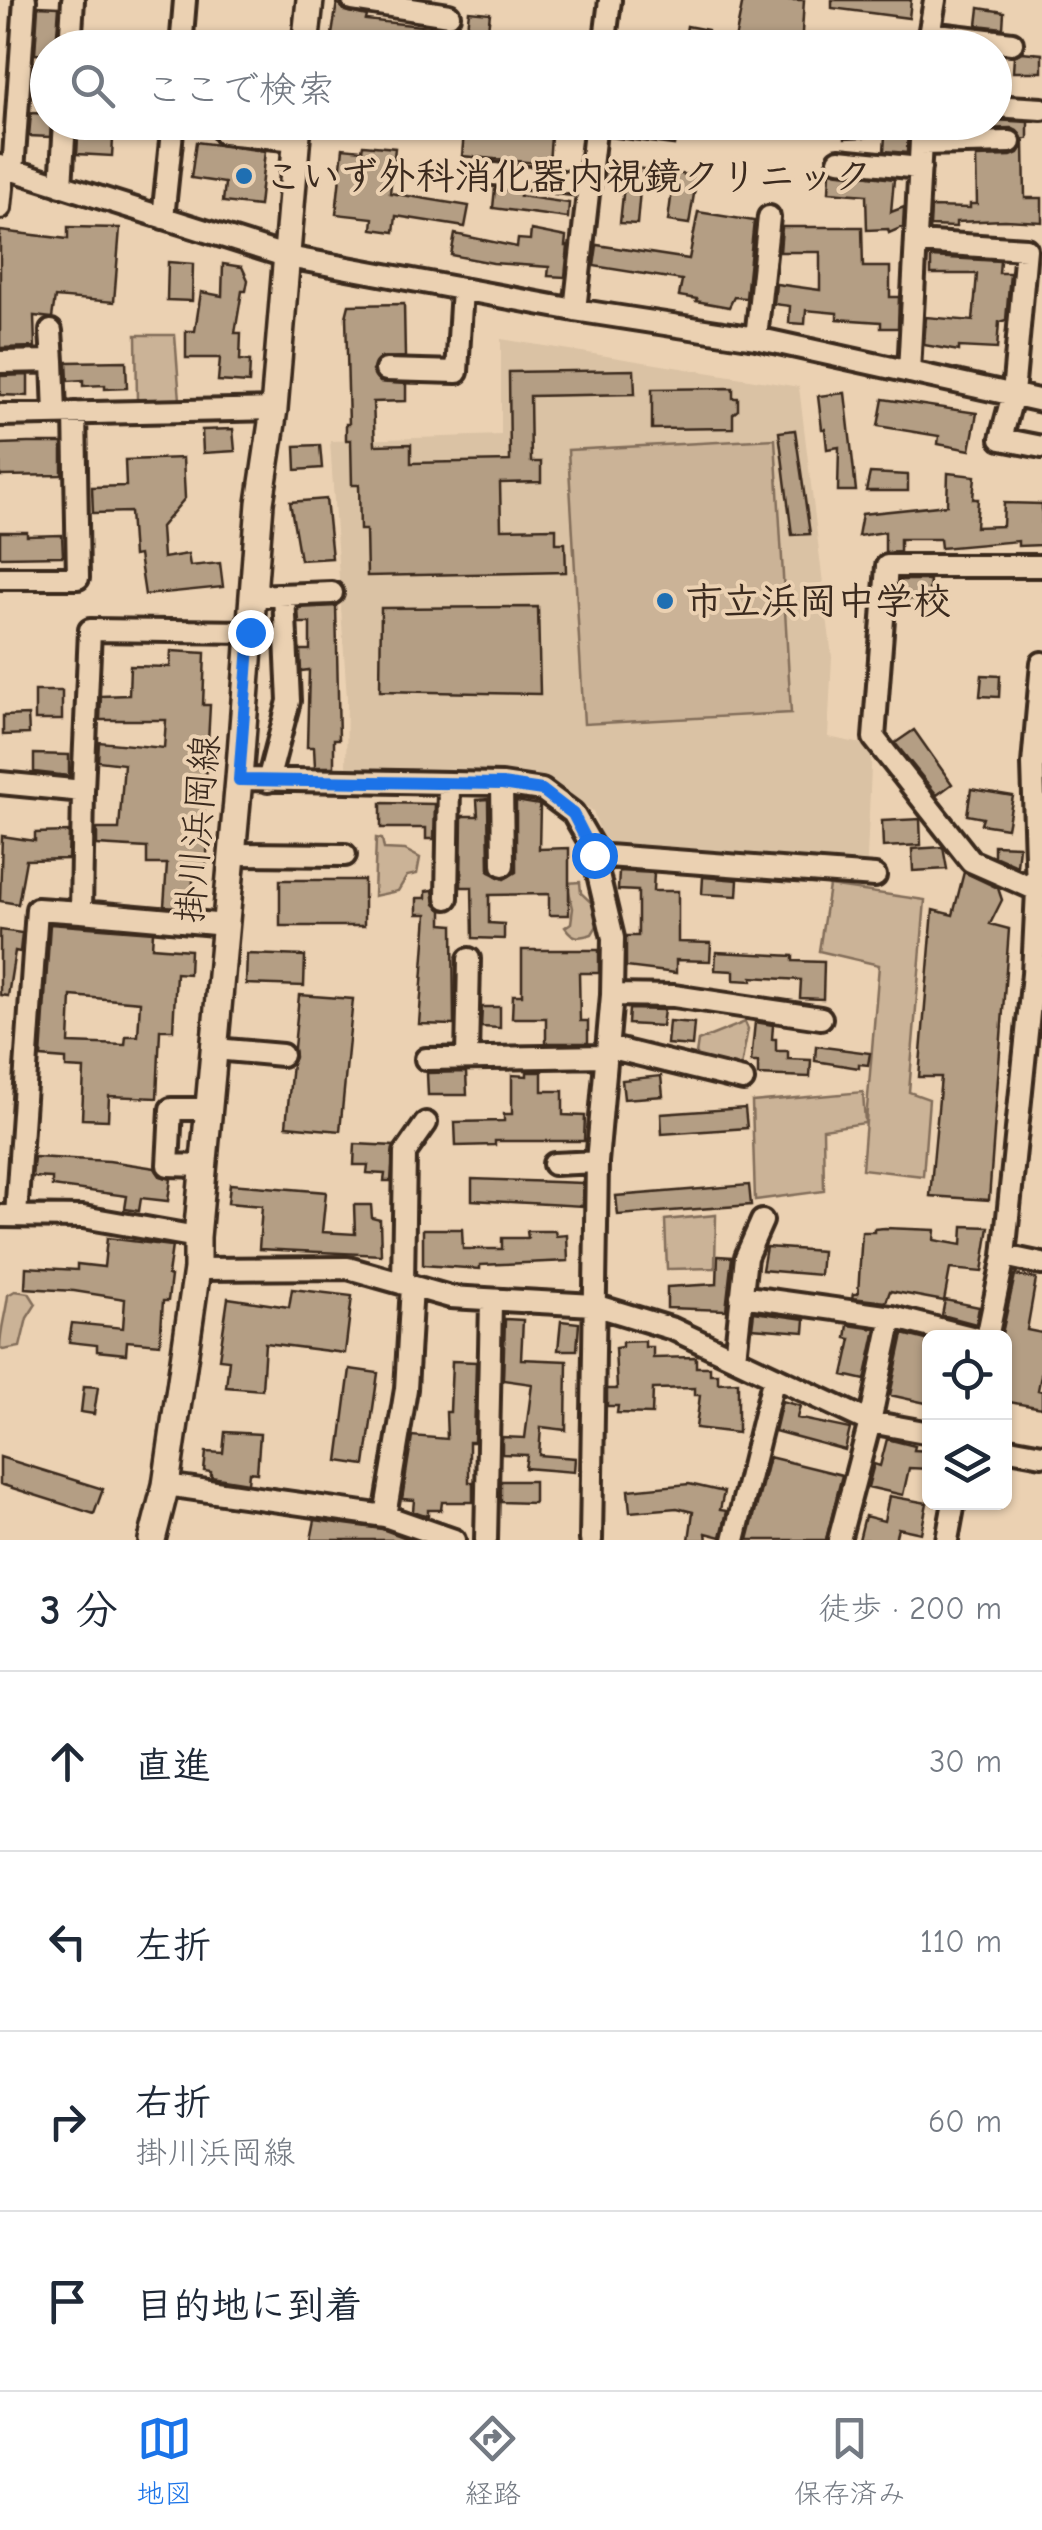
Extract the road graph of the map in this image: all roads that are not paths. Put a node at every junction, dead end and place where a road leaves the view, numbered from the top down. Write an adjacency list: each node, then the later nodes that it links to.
1 (25, 0): 24 (street)
2 (74, 0): 9 (street)
3 (186, 0): 10 (street)
4 (310, 0): 11 (main road)
5 (353, 0): 8 (street)
6 (610, 0): 12 (street)
7 (934, 0): 13 (street)
8 (449, 14)
9 (72, 30)
10 (182, 30)
11 (307, 30)
12 (606, 30)
13 (930, 30)
14 (1012, 107): 15 (street)
15 (1042, 109)
16 (64, 140): 27 (street)
17 (171, 140): 31 (street)
18 (297, 140): 33 (main road, 掛川浜岡線)
19 (594, 140): 28 (street)
20 (922, 140): 25 (street)
21 (990, 140): 22 (street)
22 (1010, 142)
23 (839, 160): 25 (street)
24 (6, 168): 27 (street); 29 (street)
25 (920, 168): 32 (street)
26 (484, 173): 28 (street)
27 (61, 186): 31 (street)
28 (589, 186): 35 (street)
29 (0, 208)
30 (769, 217): 37 (street)
31 (163, 218): 33 (street)
32 (917, 242): 41 (street); 42 (street)
33 (288, 257): 34 (street); 44 (main road, 掛川浜岡線)
34 (462, 289): 35 (street); 40 (street)
35 (575, 310): 37 (street)
36 (51, 331): 38 (street)
37 (756, 338): 41 (street)
38 (53, 361): 39 (street); 45 (street)
39 (0, 362)
40 (386, 370)
41 (908, 372): 42 (street)
42 (1013, 394): 43 (street); 47 (street)
43 (1042, 400)
44 (274, 409): 45 (street); 52 (main road, 掛川浜岡線)
45 (65, 414): 46 (street); 49 (street)
46 (0, 415)
47 (1042, 446)
48 (1042, 566): 67 (street)
49 (0, 578)
50 (332, 592): 51 (street)
51 (284, 594): 52 (street); 57 (street)
52 (253, 596): 53 (main road, 掛川浜岡線)
53 (250, 632): 56 (main road, 掛川浜岡線); 61 (street)
54 (1042, 663): 55 (street)
55 (1038, 764): 67 (street)
56 (239, 780): 57 (street); 62 (main road, 掛川浜岡線)
57 (268, 781): 59 (street)
58 (0, 783): 61 (street)
59 (449, 784): 60 (street); 68 (street)
60 (502, 784): 64 (street); 65 (street)
61 (82, 791): 69 (street)
62 (232, 854): 63 (street); 70 (main road, 掛川浜岡線)
63 (345, 855)
64 (594, 855): 66 (street); 72 (street)
65 (504, 866)
66 (875, 876)
67 (1037, 890): 79 (street)
68 (447, 898)
69 (81, 912): 70 (street); 86 (street)
70 (226, 925): 74 (main road, 掛川浜岡線)
71 (469, 959): 77 (street)
72 (612, 994): 73 (street); 75 (street)
73 (820, 1018)
74 (216, 1049): 76 (street); 81 (main road, 掛川浜岡線)
75 (608, 1052): 77 (street); 80 (street); 83 (street)
76 (282, 1055)
77 (467, 1058): 78 (street)
78 (426, 1059)
79 (1033, 1060): 89 (street)
80 (744, 1080)
81 (210, 1110): 85 (main road, 掛川浜岡線); 85 (street)
82 (426, 1123): 92 (street)
83 (597, 1162): 84 (street); 95 (street)
84 (554, 1164)
85 (204, 1166): 88 (main road, 掛川浜岡線)
86 (8, 1216): 88 (street)
87 (762, 1222): 93 (street)
88 (196, 1238): 91 (main road, 掛川浜岡線)
89 (1004, 1256): 90 (street); 98 (street)
90 (1042, 1264)
91 (197, 1269): 92 (street); 105 (main road, 掛川浜岡線)
92 (408, 1285): 94 (street); 107 (street)
93 (741, 1296): 96 (street); 99 (street)
94 (492, 1302): 95 (street); 110 (street)
95 (594, 1305): 99 (street); 111 (street)
96 (892, 1317): 97 (street); 101 (street)
97 (943, 1330)
98 (990, 1330)
99 (735, 1358): 100 (street)
100 (774, 1377): 101 (street); 112 (street)
101 (870, 1422): 102 (street); 113 (street)
102 (922, 1432)
103 (1012, 1449): 104 (street)
104 (1042, 1455)
105 (166, 1485): 107 (street); 108 (main road, 掛川浜岡線)
106 (953, 1510): 114 (street)
107 (386, 1516): 109 (street)
108 (152, 1540)
109 (454, 1540)
110 (486, 1540)
111 (591, 1540)
112 (734, 1540)
113 (839, 1540)
114 (947, 1540)

